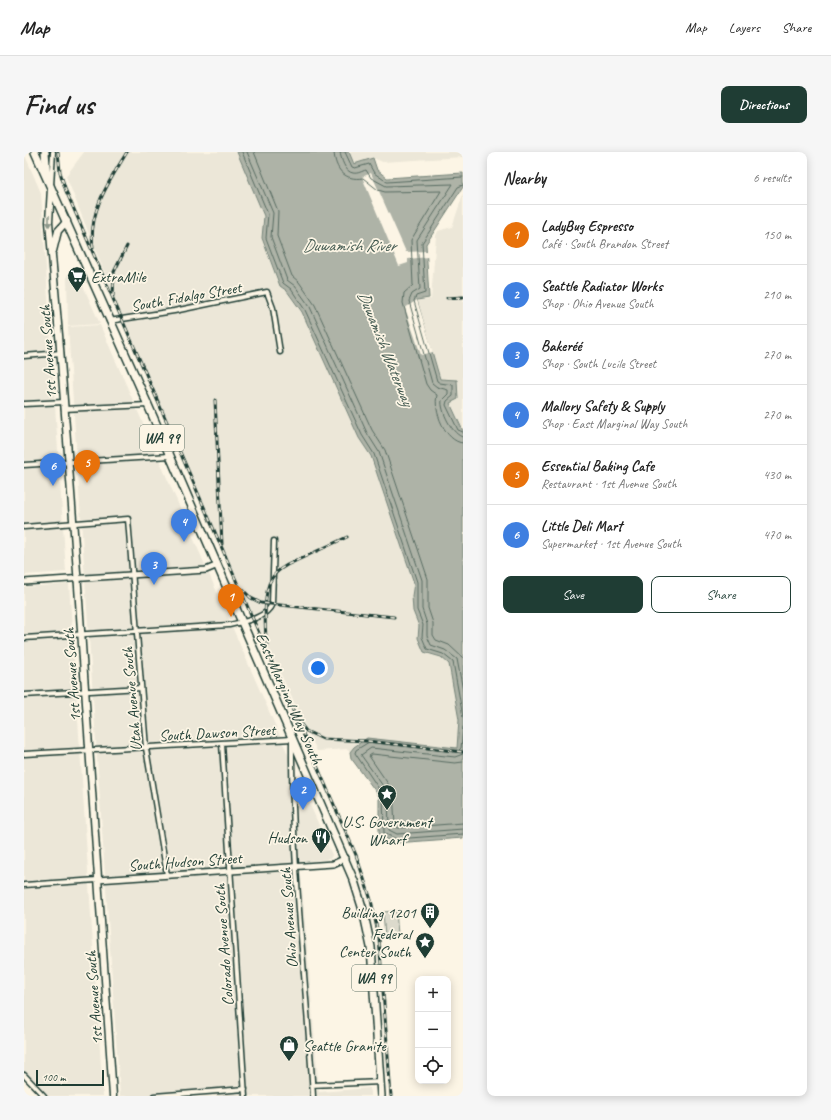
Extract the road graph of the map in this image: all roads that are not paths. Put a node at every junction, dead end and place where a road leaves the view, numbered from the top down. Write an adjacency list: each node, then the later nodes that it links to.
1 (35, 152): 4 (highway, East Marginal Way South / WA 99)
2 (45, 152): 4 (highway, WA 99)
3 (53, 152): 5 (street, 1st Avenue South)
4 (47, 177): 5 (highway, East Marginal Way South / WA 99)
5 (51, 188): 6 (highway, East Marginal Way South / WA 99); 7 (main road, 1st Avenue South, one-way to 7)
6 (66, 221): 7 (main road, 1st Avenue South); 8 (highway, East Marginal Way South / WA 99)
7 (53, 253): 10 (main road, 1st Avenue South)
8 (109, 321): 9 (street, South Fidalgo Street); 14 (highway, East Marginal Way South / WA 99)
9 (280, 352)
10 (61, 353): 11 (street); 12 (main road, 1st Avenue South)
11 (24, 356)
12 (64, 402): 13 (street); 15 (main road, 1st Avenue South)
13 (24, 404)
14 (148, 405): 15 (street); 16 (highway, East Marginal Way South / WA 99)
15 (64, 409): 17 (main road, 1st Avenue South)
16 (170, 456): 17 (street); 22 (highway, East Marginal Way South / WA 99)
17 (69, 463): 18 (street); 19 (main road, 1st Avenue South)
18 (24, 465)
19 (74, 523): 20 (street); 23 (street, Utah Avenue South); 24 (main road, 1st Avenue South)
20 (24, 527)
21 (274, 541): 26 (street)
22 (218, 565): 23 (street); 26 (highway, East Marginal Way South / WA 99)
23 (133, 574): 24 (street); 27 (street, Utah Avenue South)
24 (78, 577): 25 (street); 28 (main road, 1st Avenue South)
25 (24, 582)
26 (242, 622): 27 (street); 33 (highway, East Marginal Way South / WA 99)
27 (137, 631): 28 (street); 30 (street, Utah Avenue South)
28 (82, 634): 29 (street); 31 (main road, 1st Avenue South)
29 (24, 638)
30 (140, 688): 31 (street); 35 (street, Utah Avenue South)
31 (86, 691): 32 (street); 36 (main road, 1st Avenue South)
32 (24, 695)
33 (292, 739): 34 (street, South Dawson Street); 38 (highway, East Marginal Way South / WA 99); 39 (street, Ohio Avenue South)
34 (222, 744): 35 (street, South Dawson Street); 40 (street, Colorado Avenue South)
35 (146, 748): 36 (street, South Dawson Street); 41 (street, Utah Avenue South)
36 (89, 749): 37 (street, South Dawson Street); 42 (main road, 1st Avenue South)
37 (24, 754)
38 (346, 858): 39 (street, South Hudson Street); 45 (highway, East Marginal Way South / WA 99)
39 (297, 866): 40 (street, South Hudson Street); 46 (street, Ohio Avenue South)
40 (230, 871): 41 (street, South Hudson Street); 47 (street, Colorado Avenue South)
41 (167, 875): 42 (street, South Hudson Street)
42 (97, 880): 43 (street, South Hudson Street); 50 (main road, 1st Avenue South)
43 (24, 885)
44 (24, 1075): 49 (street)
45 (381, 1082): 46 (street); 54 (highway, East Marginal Way South / WA 99)
46 (312, 1086): 53 (street, Ohio Avenue South)
47 (245, 1089): 48 (street); 52 (street, Colorado Avenue South)
48 (177, 1095): 51 (street)
49 (44, 1096)
50 (113, 1096)
51 (154, 1096)
52 (245, 1096)
53 (313, 1096)
54 (382, 1096)

